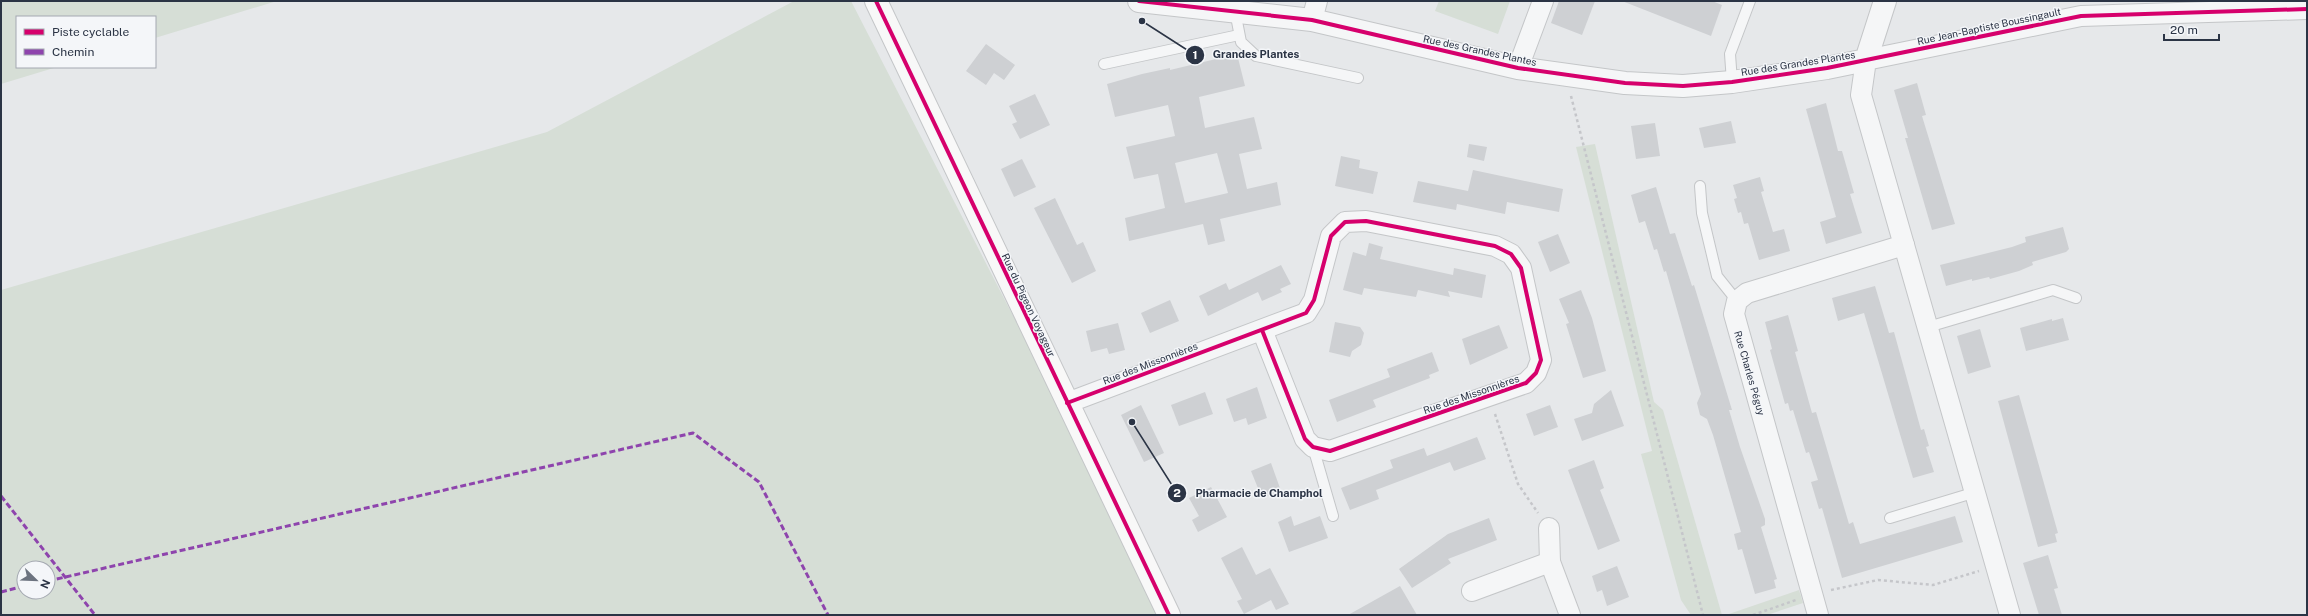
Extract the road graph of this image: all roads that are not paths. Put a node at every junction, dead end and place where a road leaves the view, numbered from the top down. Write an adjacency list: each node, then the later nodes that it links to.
1 (876, 1): 21 (main road, Rue du Pigeon Voyageur)
2 (1139, 1): 8 (street, Rue des Grandes Plantes)
3 (1543, 1): 12 (street)
4 (1750, 1): 14 (lane)
5 (1885, 1): 10 (street)
6 (1315, 10): 8 (street, Rue des Grandes Plantes); 12 (street, Rue des Grandes Plantes)
7 (2307, 10): 10 (street, Rue Jean-Baptiste Boussingault)
8 (1235, 12): 9 (lane)
9 (1239, 35): 11 (lane); 13 (lane)
10 (1866, 60): 14 (street, Rue des Grandes Plantes); 16 (street)
11 (1104, 64)
12 (1518, 68): 14 (street, Rue des Grandes Plantes)
13 (1358, 78)
14 (1732, 82)
15 (1700, 186): 18 (lane)
16 (1904, 245): 18 (street); 19 (street)
17 (2076, 298): 19 (lane)
18 (1737, 301): 31 (street, Rue Charles Péguy)
19 (1928, 327): 23 (street)
20 (1262, 330): 21 (street, Rue des Missonnières); 22 (street); 22 (street, Rue des Missonnières)
21 (1067, 403): 29 (main road, Rue du Pigeon Voyageur)
22 (1313, 447): 24 (lane)
23 (1976, 492): 25 (lane); 32 (street)
24 (1333, 516)
25 (1890, 518)
26 (1549, 528): 27 (street)
27 (1550, 562): 28 (street); 30 (street)
28 (1472, 591)
29 (1169, 615)
30 (1570, 615)
31 (1818, 615)
32 (2010, 615)

